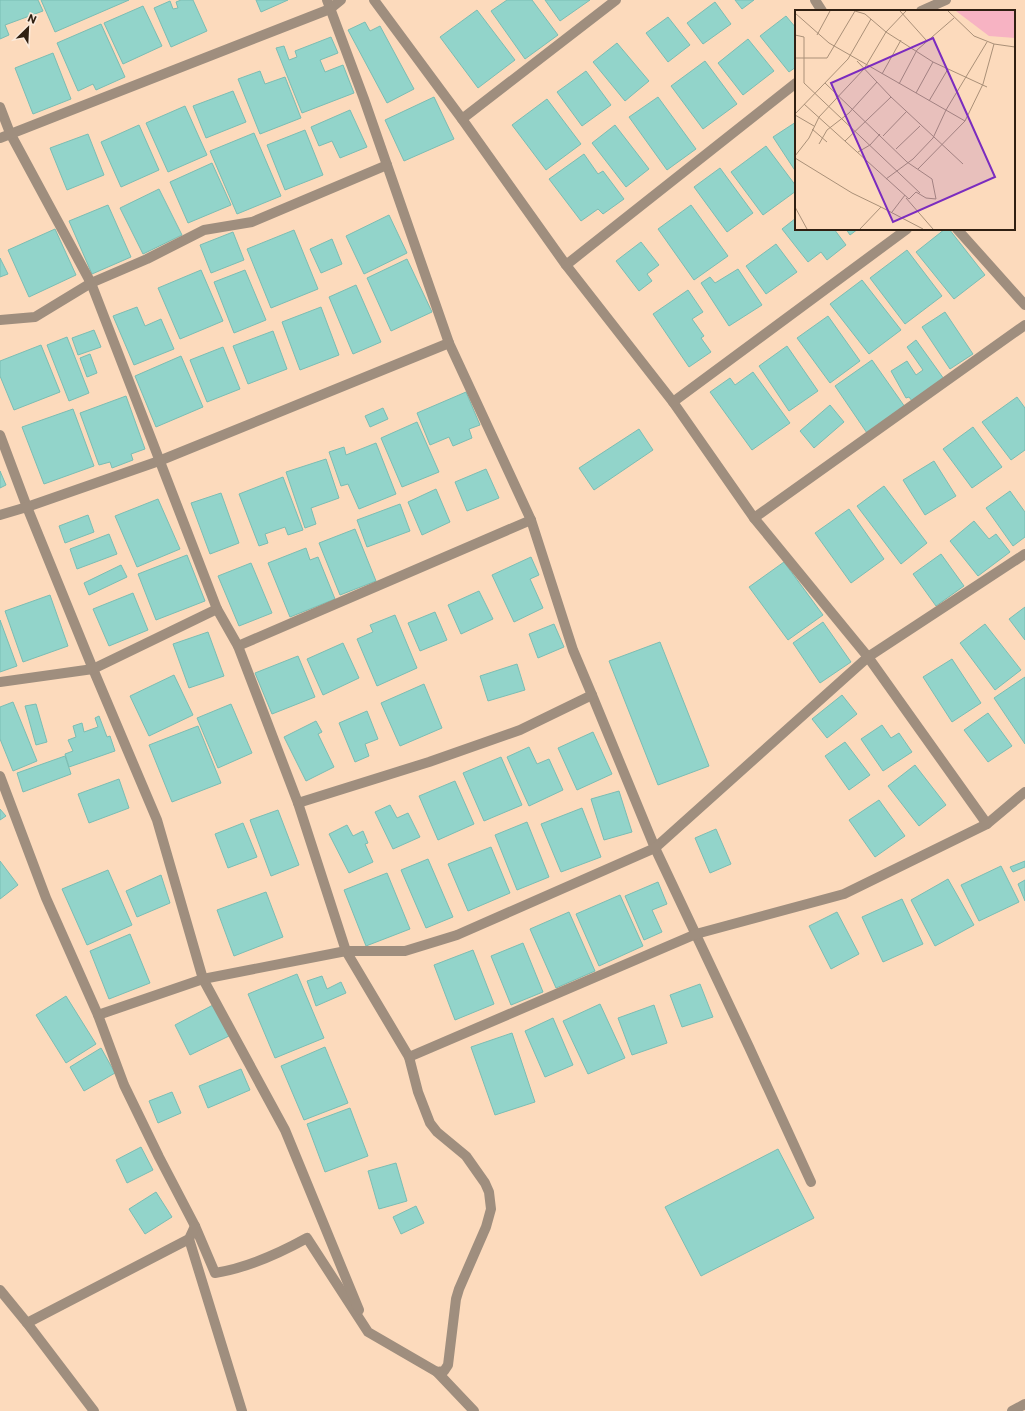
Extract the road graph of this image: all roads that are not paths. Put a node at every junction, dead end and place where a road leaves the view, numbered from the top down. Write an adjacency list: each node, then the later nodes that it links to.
1 (341, 0): 6 (street)
2 (374, 0): 11 (street)
3 (616, 0): 11 (street)
4 (815, 0): 7 (street)
5 (946, 0): 8 (street)
6 (328, 4): 12 (street); 14 (street)
7 (821, 10)
8 (924, 10)
9 (795, 84): 17 (street)
10 (0, 108): 12 (street)
11 (462, 119): 17 (street)
12 (10, 133): 13 (street); 18 (street)
13 (0, 138)
14 (387, 165): 18 (street); 22 (street)
15 (906, 230): 23 (street)
16 (958, 230): 19 (street)
17 (566, 265): 23 (street)
18 (91, 283): 20 (street); 25 (street)
19 (1025, 306)
20 (0, 320)
21 (1025, 325): 28 (street)
22 (449, 343): 25 (street); 29 (street)
23 (673, 402): 28 (street)
24 (0, 435): 26 (street)
25 (159, 461): 26 (street); 31 (street)
26 (28, 507): 27 (street); 34 (street)
27 (0, 514)
28 (754, 518): 33 (street)
29 (531, 520): 32 (street); 36 (street)
30 (1025, 554): 33 (street)
31 (217, 609): 32 (street); 34 (street)
32 (238, 646): 39 (street)
33 (868, 657): 40 (street); 41 (street)
34 (93, 669): 35 (street); 44 (street)
35 (0, 682)
36 (592, 695): 39 (street); 41 (street)
37 (0, 776): 45 (street)
38 (1025, 792): 40 (street)
39 (298, 803): 43 (street)
40 (987, 824): 42 (street)
41 (654, 848): 42 (street); 43 (street)
42 (696, 934): 46 (street); 47 (street)
43 (346, 951): 44 (street); 46 (street)
44 (203, 979): 45 (street); 52 (street)
45 (98, 1014): 48 (street)
46 (409, 1057): 53 (street)
47 (811, 1182)
48 (195, 1226): 49 (street); 52 (street)
49 (189, 1239): 51 (street); 56 (street)
50 (0, 1290): 51 (street)
51 (27, 1323): 55 (street)
52 (368, 1332): 53 (street)
53 (437, 1372): 57 (street)
54 (1025, 1404): 58 (street)
55 (94, 1411)
56 (242, 1411)
57 (474, 1411)
58 (1012, 1411)

